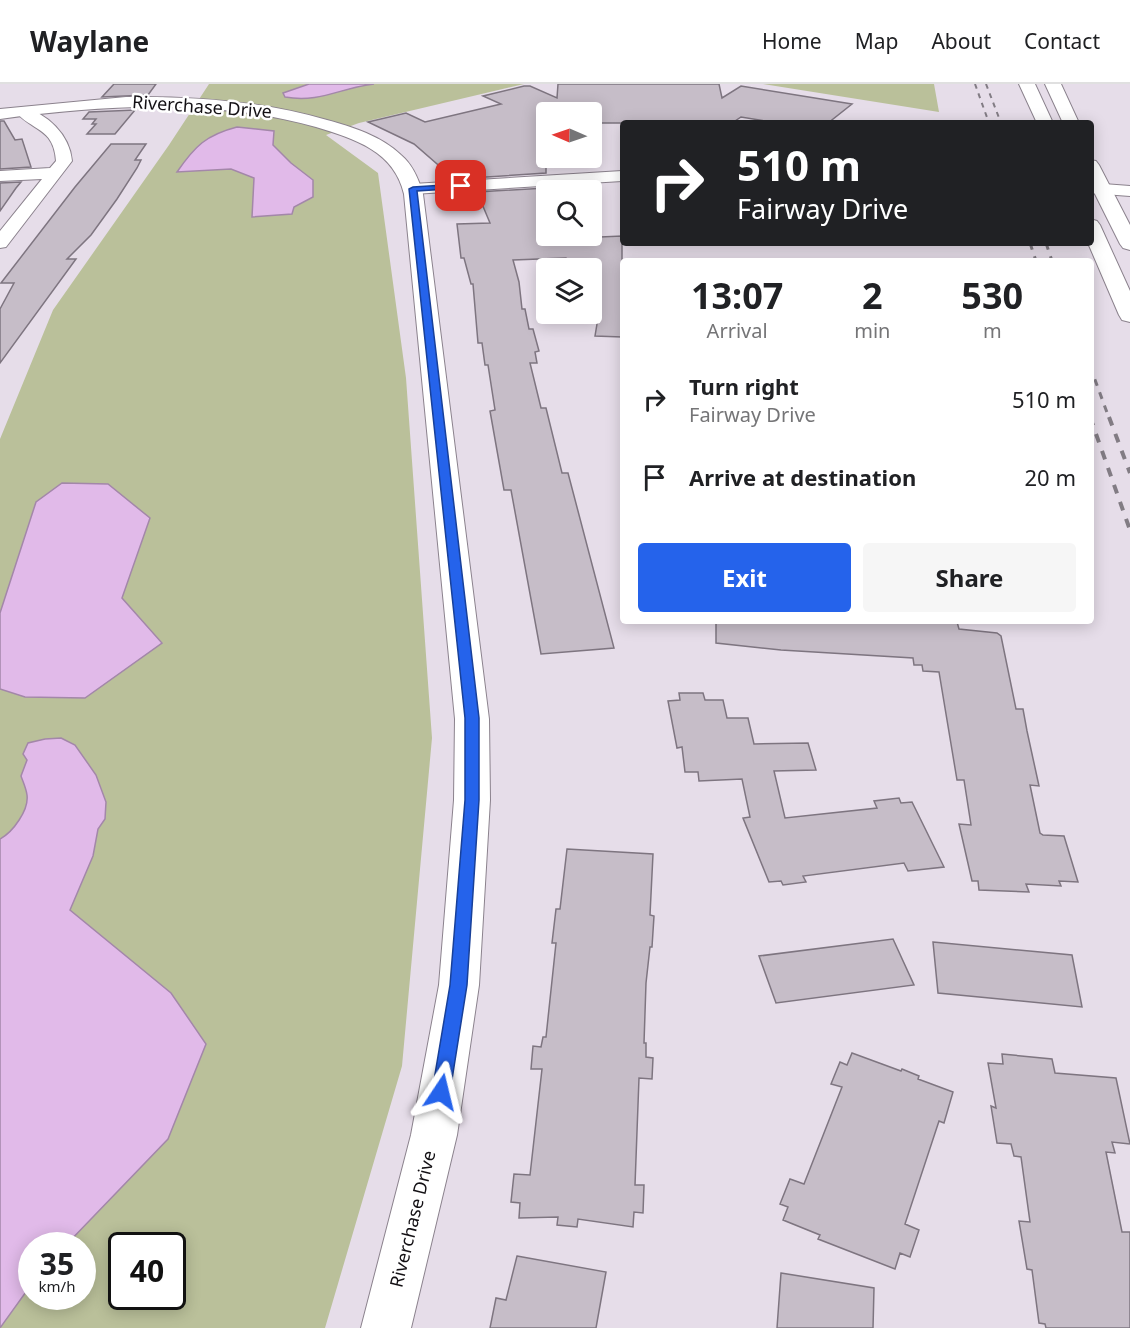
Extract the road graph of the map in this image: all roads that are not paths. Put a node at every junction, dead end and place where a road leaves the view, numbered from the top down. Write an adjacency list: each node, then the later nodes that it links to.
1 (1028, 84): 5 (street)
2 (1053, 84): 6 (street)
3 (22, 111): 4 (street, Riverchase Drive); 7 (street); 12 (street, Riverchase Drive)
4 (0, 114)
5 (1044, 120)
6 (1070, 120)
7 (56, 173): 8 (street); 15 (street)
8 (0, 176)
9 (620, 176): 12 (street)
10 (1130, 183): 11 (street)
11 (1096, 186): 13 (street); 16 (street)
12 (413, 189): 18 (street, Riverchase Drive)
13 (1130, 191)
14 (1094, 234): 17 (street)
15 (0, 243)
16 (1130, 244)
17 (1130, 315)
18 (386, 1328)

